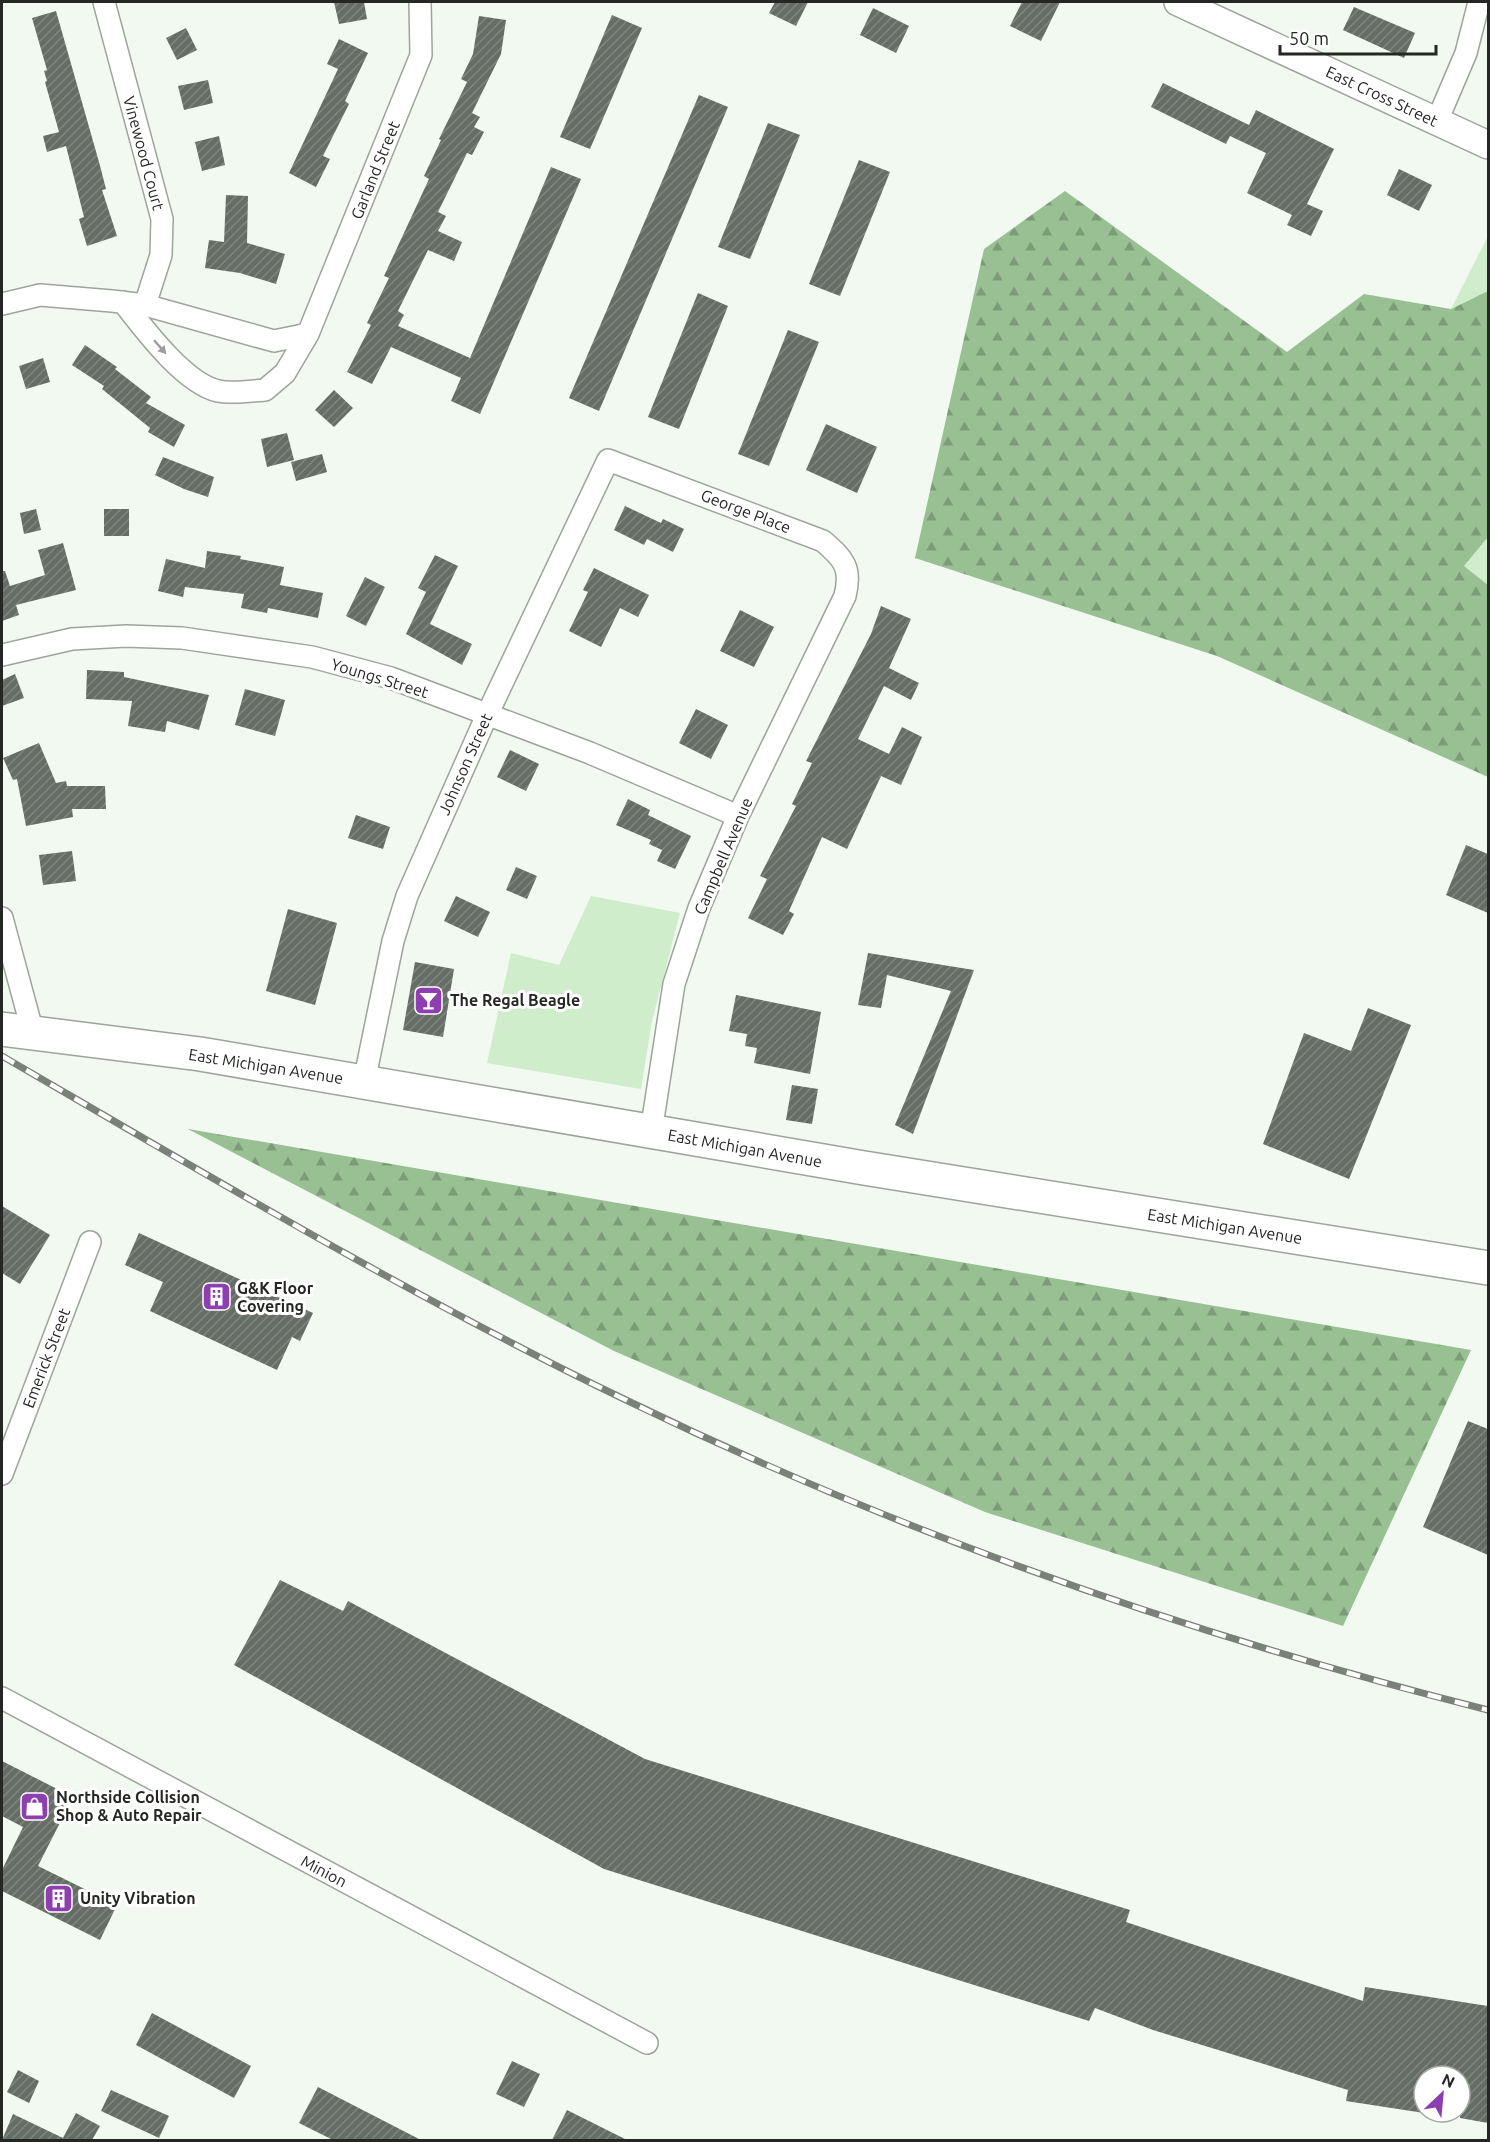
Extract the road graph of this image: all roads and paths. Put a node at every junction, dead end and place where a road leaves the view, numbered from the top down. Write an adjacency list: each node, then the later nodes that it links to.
1 (104, 2): 9 (street, Vinewood Court)
2 (420, 2): 10 (street, Garland Street)
3 (1178, 2): 5 (street, East Cross Street)
4 (1479, 2): 5 (street)
5 (1437, 121): 6 (street, East Cross Street)
6 (1488, 145)
7 (123, 302): 8 (street); 9 (street); 10 (street, Garland Street, one-way to 10)
8 (2, 304)
9 (145, 305): 10 (street)
10 (308, 334)
11 (608, 460): 12 (street, George Place); 14 (street, Johnson Street)
12 (845, 596): 15 (street, Campbell Avenue)
13 (2, 654): 14 (street, Youngs Street)
14 (487, 715): 15 (street, Youngs Street); 19 (street, Johnson Street)
15 (738, 816): 20 (street, Campbell Avenue)
16 (2, 918): 18 (street)
17 (2, 1029): 18 (main road, East Michigan Avenue)
18 (33, 1034): 19 (main road, East Michigan Avenue)
19 (364, 1082): 20 (main road, East Michigan Avenue)
20 (651, 1132): 22 (main road, East Michigan Avenue)
21 (90, 1242): 23 (street, Emerick Street)
22 (1488, 1268)
23 (2, 1474)
24 (2, 1698): 25 (street, Minion)
25 (647, 2043)

